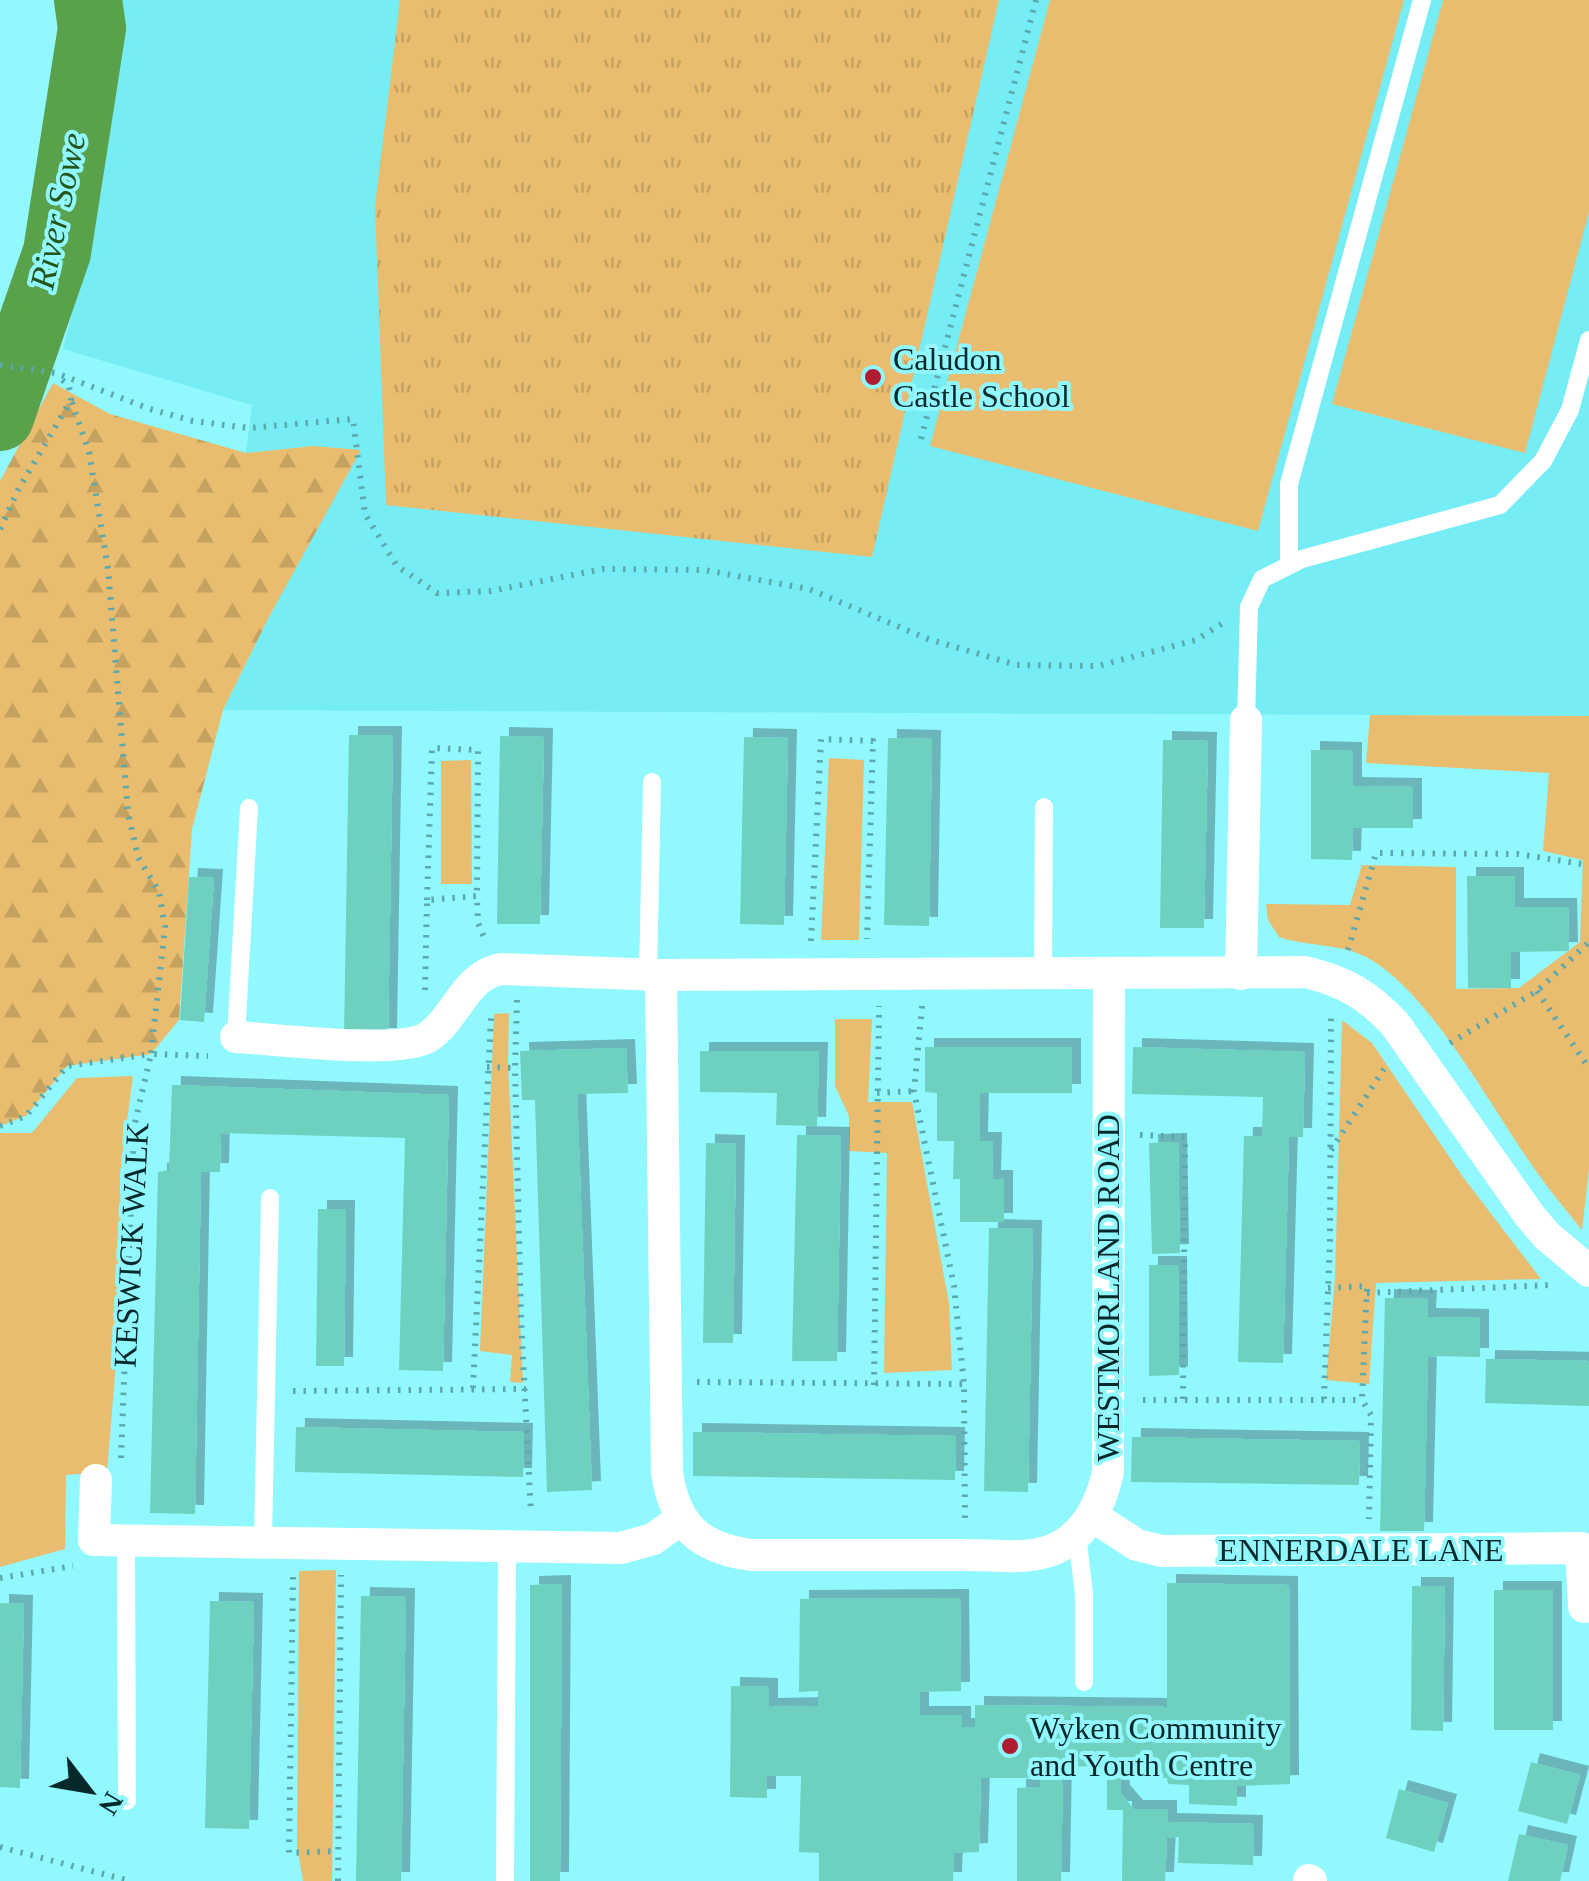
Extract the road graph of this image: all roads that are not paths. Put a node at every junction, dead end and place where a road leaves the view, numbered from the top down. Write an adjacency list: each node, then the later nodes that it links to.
1 (1422, 0): 3 (lane)
2 (1589, 340): 3 (lane)
3 (1289, 565): 4 (lane)
4 (1246, 720): 10 (street)
5 (652, 782): 11 (lane)
6 (1044, 807): 8 (lane)
7 (249, 808): 12 (lane)
8 (1043, 974): 9 (street); 11 (street)
9 (1109, 974): 10 (street); 17 (street, WESTMORLAND ROAD)
10 (1241, 974): 14 (street)
11 (655, 975): 12 (street); 16 (street)
12 (236, 1037)
13 (270, 1198): 19 (lane)
14 (1589, 1270)
15 (109, 1472): 18 (street)
16 (681, 1519): 17 (street); 20 (street)
17 (1084, 1525): 21 (street, ENNERDALE LANE); 22 (lane)
18 (126, 1541): 19 (street); 23 (lane)
19 (278, 1542): 20 (street)
20 (519, 1547): 24 (lane)
21 (1584, 1607)
22 (1084, 1682)
23 (127, 1801)
24 (505, 1881)

